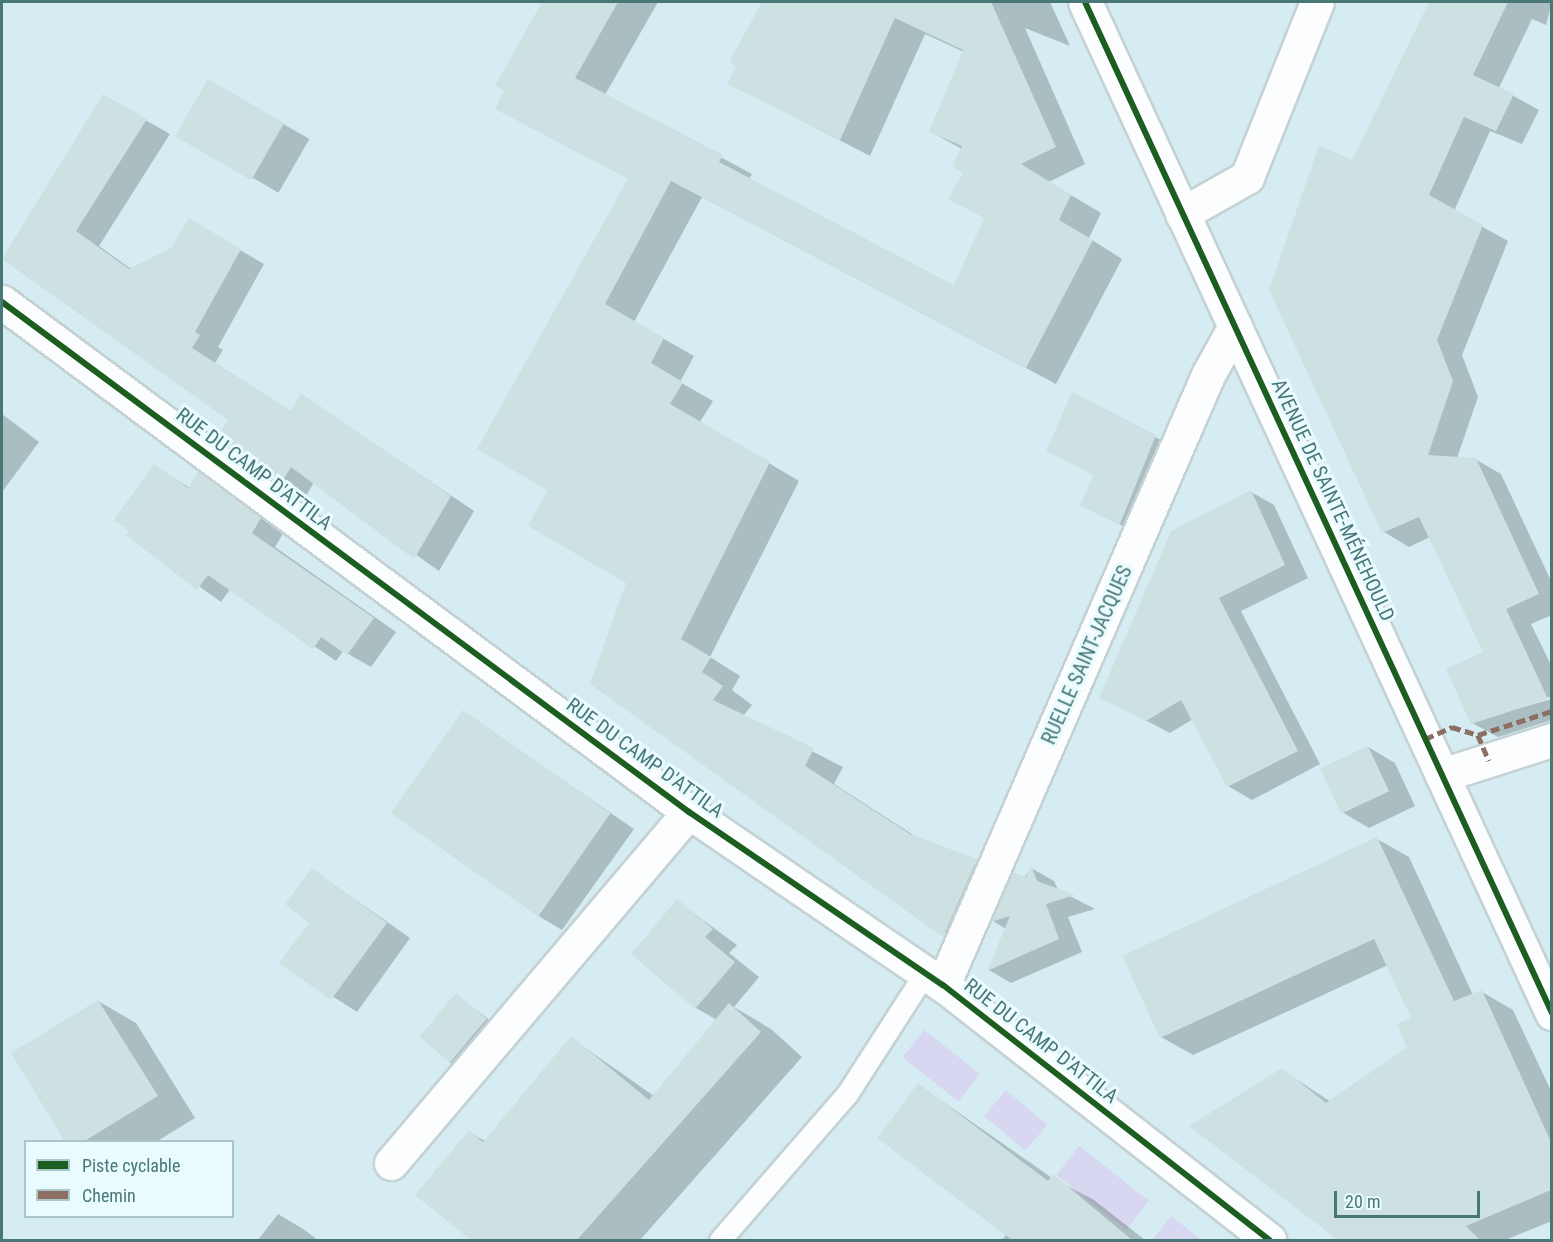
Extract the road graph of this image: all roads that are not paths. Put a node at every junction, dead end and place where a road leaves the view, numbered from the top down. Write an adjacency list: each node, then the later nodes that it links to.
1 (1085, 2): 3 (street, AVENUE DE SAINTE-MÉNEHOULD)
2 (1317, 2): 3 (street)
3 (1182, 214): 5 (street, AVENUE DE SAINTE-MÉNEHOULD)
4 (2, 302): 8 (street, RUE DU CAMP D'ATTILA)
5 (1235, 326): 7 (street, AVENUE DE SAINTE-MÉNEHOULD); 9 (street, RUELLE SAINT-JACQUES)
6 (1551, 740): 7 (street)
7 (1442, 776): 10 (street, AVENUE DE SAINTE-MÉNEHOULD)
8 (689, 812): 9 (street, RUE DU CAMP D'ATTILA); 11 (street)
9 (934, 979): 12 (lane); 13 (street, RUE DU CAMP D'ATTILA)
10 (1551, 1013)
11 (391, 1163)
12 (720, 1240)
13 (1269, 1240)

